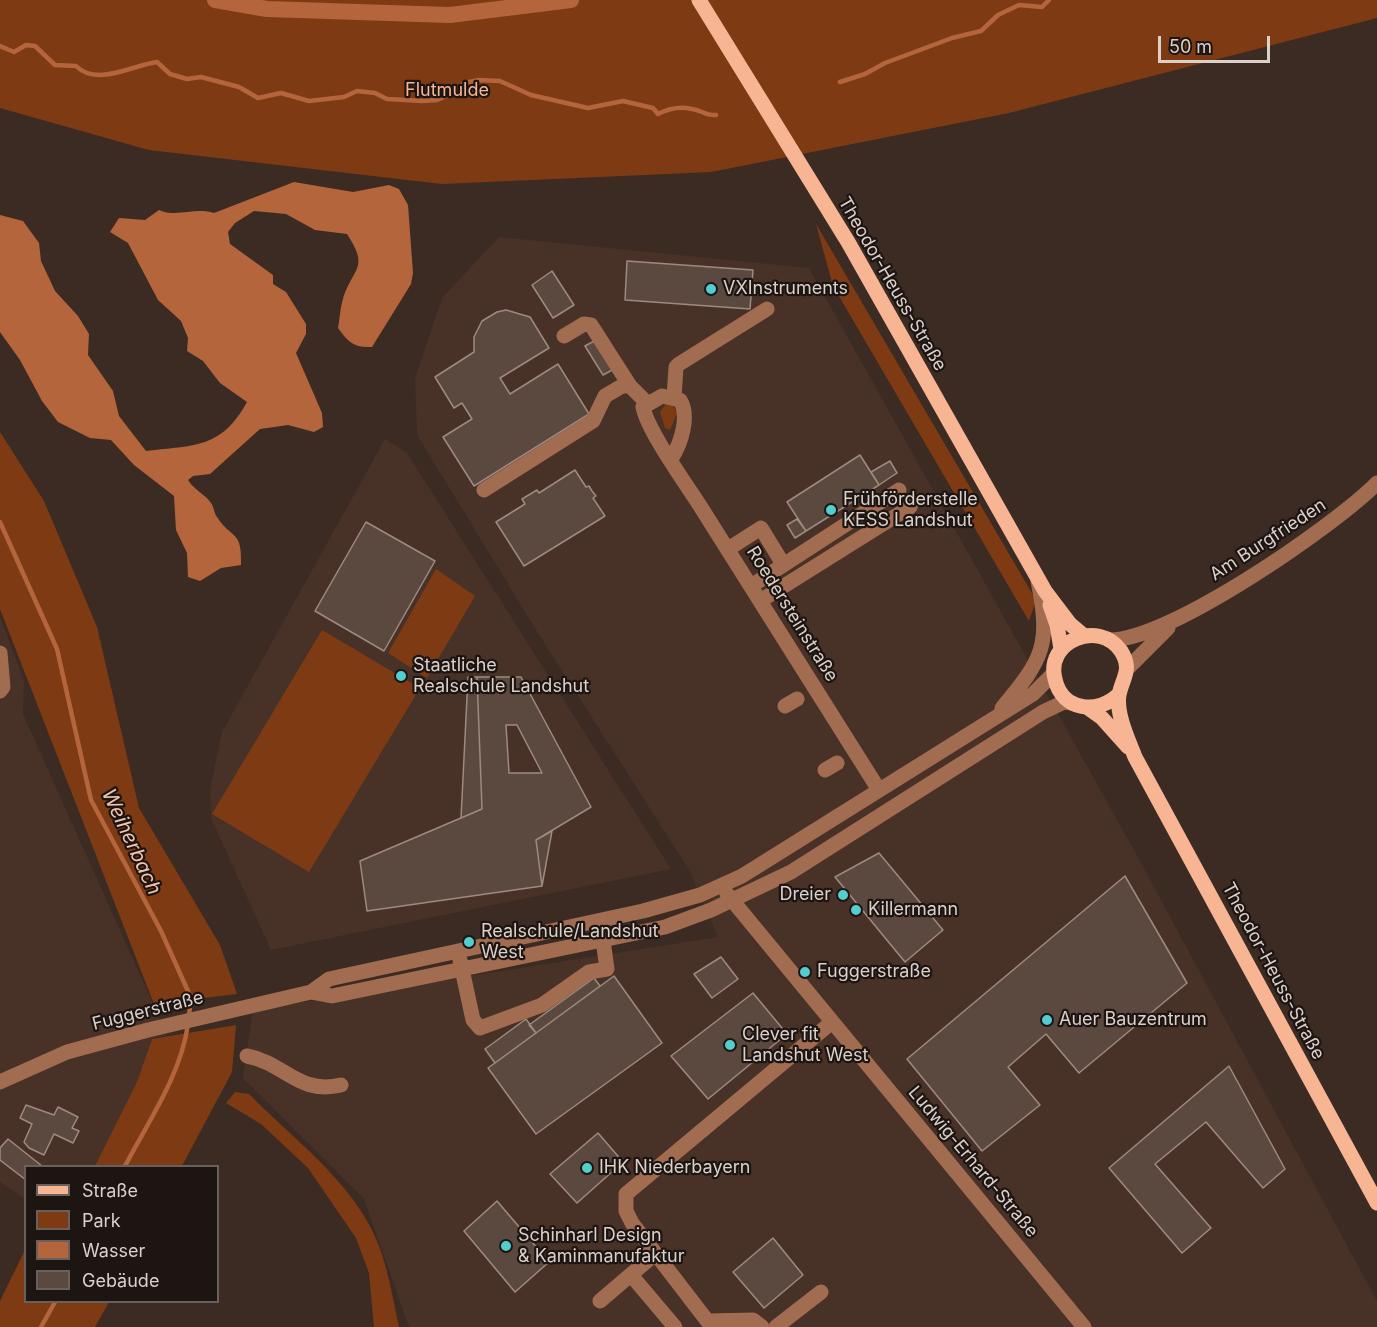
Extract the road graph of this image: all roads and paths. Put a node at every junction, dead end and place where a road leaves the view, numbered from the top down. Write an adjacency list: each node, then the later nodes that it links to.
1 (699, 0): 14 (main road, Theodor-Heuss-Straße)
2 (767, 309): 5 (street)
3 (564, 336): 4 (street)
4 (630, 386): 6 (street); 9 (street)
5 (675, 398): 6 (street); 7 (street)
6 (647, 403): 7 (street, Roedersteinstraße)
7 (671, 459): 12 (street, Roedersteinstraße)
8 (1377, 483): 17 (street, Am Burgfrieden)
9 (484, 490)
10 (899, 490): 13 (street)
11 (910, 507): 16 (street)
12 (728, 549): 13 (street); 15 (street, Roedersteinstraße)
13 (783, 564): 15 (street)
14 (1041, 584): 18 (main road, Theodor-Heuss-Straße); 20 (main road, Theodor-Heuss-Straße); 28 (street)
15 (752, 586): 16 (street, Roedersteinstraße)
16 (760, 601): 30 (street, Roedersteinstraße)
17 (1174, 622): 19 (street, Am Burgfrieden); 22 (street, Am Burgfrieden)
18 (1083, 635): 19 (main road); 20 (main road)
19 (1109, 640): 22 (main road)
20 (1061, 649): 23 (main road, Theodor-Heuss-Straße)
21 (0, 653): 24 (street)
22 (1127, 669): 25 (main road, Theodor-Heuss-Straße)
23 (1053, 674): 26 (main road); 28 (street, Fuggerstraße)
24 (0, 692)
25 (1119, 694): 27 (main road); 29 (main road, Theodor-Heuss-Straße)
26 (1071, 703): 27 (main road, Theodor-Heuss-Straße); 32 (street, Fuggerstraße)
27 (1088, 708): 29 (main road, Theodor-Heuss-Straße)
28 (994, 717): 30 (street, Fuggerstraße)
29 (1135, 757): 41 (main road, Theodor-Heuss-Straße)
30 (879, 790): 31 (street, Fuggerstraße)
31 (719, 885): 32 (street, Ludwig-Erhard-Straße); 34 (street, Fuggerstraße)
32 (732, 900): 33 (street, Fuggerstraße); 37 (street, Ludwig-Erhard-Straße)
33 (603, 940): 35 (street, Fuggerstraße); 35 (street)
34 (458, 951): 35 (street); 36 (street, Fuggerstraße)
35 (462, 969): 36 (street, Fuggerstraße)
36 (311, 992): 39 (street, Fuggerstraße)
37 (832, 1022): 42 (street); 50 (street, Ludwig-Erhard-Straße)
38 (247, 1056): 40 (street)
39 (0, 1082)
40 (341, 1085)
41 (1377, 1203)
42 (655, 1254): 43 (street); 46 (street)
43 (631, 1275): 45 (street); 47 (street)
44 (821, 1292): 49 (street)
45 (600, 1301)
46 (710, 1324): 48 (street)
47 (675, 1327)
48 (762, 1327)
49 (776, 1327)
50 (1084, 1327)

